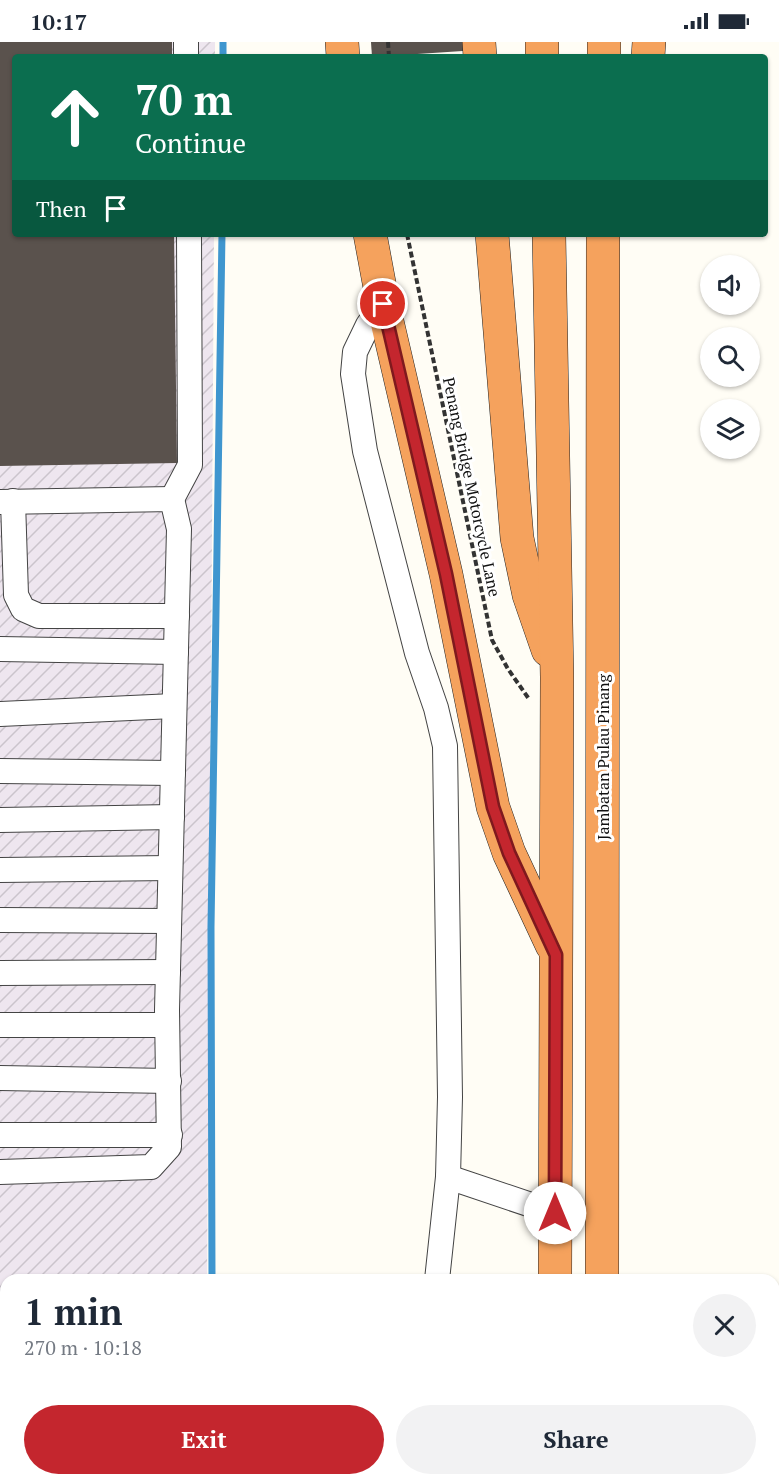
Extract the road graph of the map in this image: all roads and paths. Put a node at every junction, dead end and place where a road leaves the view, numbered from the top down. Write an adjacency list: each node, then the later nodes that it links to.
1 (189, 237): 10 (lane)
2 (371, 237): 8 (highway)
3 (408, 237): 18 (path, Penang Bridge Motorcycle Lane)
4 (492, 237): 15 (highway)
5 (549, 237): 15 (highway)
6 (603, 237): 9 (highway, Jambatan Pulau Pinang)
7 (621, 237): 9 (highway)
8 (383, 304): 27 (highway); 37 (lane)
9 (602, 316): 41 (highway, Jambatan Pulau Pinang)
10 (172, 499): 11 (lane); 12 (lane)
11 (7, 502): 12 (lane)
12 (177, 616): 14 (lane)
13 (0, 649): 14 (lane)
14 (176, 652): 16 (lane)
15 (557, 677): 18 (highway)
16 (174, 706): 17 (lane); 20 (lane)
17 (0, 714)
18 (556, 724): 27 (highway)
19 (0, 771): 20 (lane)
20 (173, 772): 21 (lane)
21 (172, 817): 22 (lane); 23 (lane)
22 (0, 820)
23 (170, 868): 24 (lane); 26 (lane)
24 (0, 870)
25 (0, 920): 26 (lane)
26 (169, 921): 28 (lane)
27 (556, 955): 38 (highway)
28 (168, 972): 29 (lane); 31 (lane)
29 (0, 973)
30 (0, 1025): 31 (lane)
31 (167, 1025): 33 (lane)
32 (0, 1078): 33 (lane)
33 (169, 1081): 35 (lane)
34 (0, 1135): 35 (lane)
35 (170, 1136): 36 (lane)
36 (0, 1172)
37 (448, 1177): 38 (lane); 39 (lane)
38 (555, 1213): 40 (highway)
39 (438, 1274)
40 (555, 1274)
41 (602, 1274)

